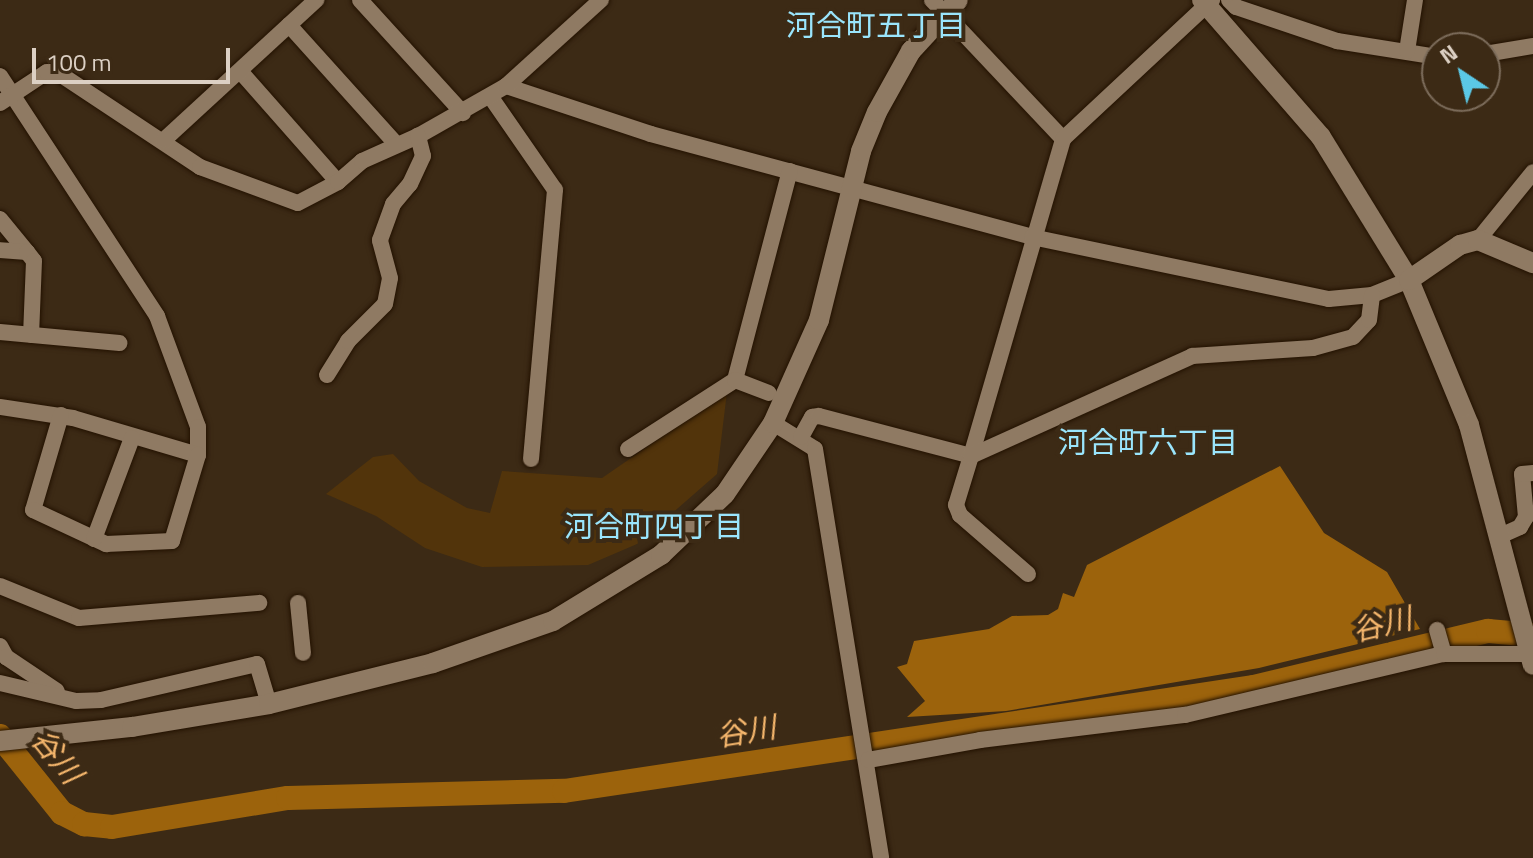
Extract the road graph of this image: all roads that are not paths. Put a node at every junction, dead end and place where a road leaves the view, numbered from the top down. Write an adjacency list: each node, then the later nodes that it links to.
1 (316, 0): 8 (street)
2 (360, 0): 18 (street)
3 (601, 0): 15 (street)
4 (1229, 0): 10 (street)
5 (1415, 0): 10 (street)
6 (1207, 2): 20 (street); 33 (street)
7 (945, 5): 20 (street); 26 (street)
8 (289, 25): 13 (street); 22 (street)
9 (1533, 46): 11 (street)
10 (1407, 51): 12 (street)
11 (1501, 51)
12 (1421, 54)
13 (240, 71): 21 (street); 25 (street)
14 (0, 76): 17 (street)
15 (506, 86): 16 (street); 23 (street)
16 (490, 96): 18 (street); 49 (street)
17 (6, 99): 21 (street); 47 (street)
18 (463, 113): 19 (street)
19 (418, 136): 22 (street); 38 (street)
20 (1063, 139): 28 (street)
21 (164, 140): 25 (street)
22 (397, 145): 25 (street)
23 (790, 171): 26 (street); 39 (street)
24 (1533, 172): 29 (street)
25 (338, 182)
26 (852, 188): 28 (street); 43 (street)
27 (0, 219): 31 (street)
28 (1032, 237): 34 (street); 48 (street)
29 (1478, 240): 32 (street); 33 (street)
30 (0, 250): 31 (street)
31 (27, 252): 36 (street)
32 (1533, 263)
33 (1409, 280): 34 (street); 51 (street)
34 (1372, 295): 48 (street)
35 (0, 332): 36 (street)
36 (31, 335): 37 (street)
37 (119, 343)
38 (327, 375)
39 (735, 380): 40 (street); 46 (street)
40 (769, 393)
41 (0, 407): 42 (street)
42 (61, 415): 45 (street); 52 (street)
43 (773, 423): 44 (street); 65 (street)
44 (801, 437): 48 (street); 67 (street)
45 (132, 438): 47 (street); 52 (street)
46 (628, 449)
47 (198, 455): 52 (street)
48 (971, 456): 53 (street)
49 (531, 459)
50 (1533, 473): 51 (street)
51 (1500, 536): 57 (street)
52 (94, 539)
53 (1028, 574)
54 (0, 586): 55 (street)
55 (259, 603)
56 (298, 603): 61 (street)
57 (1525, 620): 62 (street)
58 (1437, 630): 60 (street)
59 (0, 646): 64 (street)
60 (1443, 652): 62 (street); 67 (street)
61 (303, 653)
62 (1531, 657)
63 (0, 683): 64 (street)
64 (76, 701): 65 (street)
65 (269, 704): 66 (street)
66 (10, 740)
67 (866, 752): 68 (street)
68 (881, 858)

